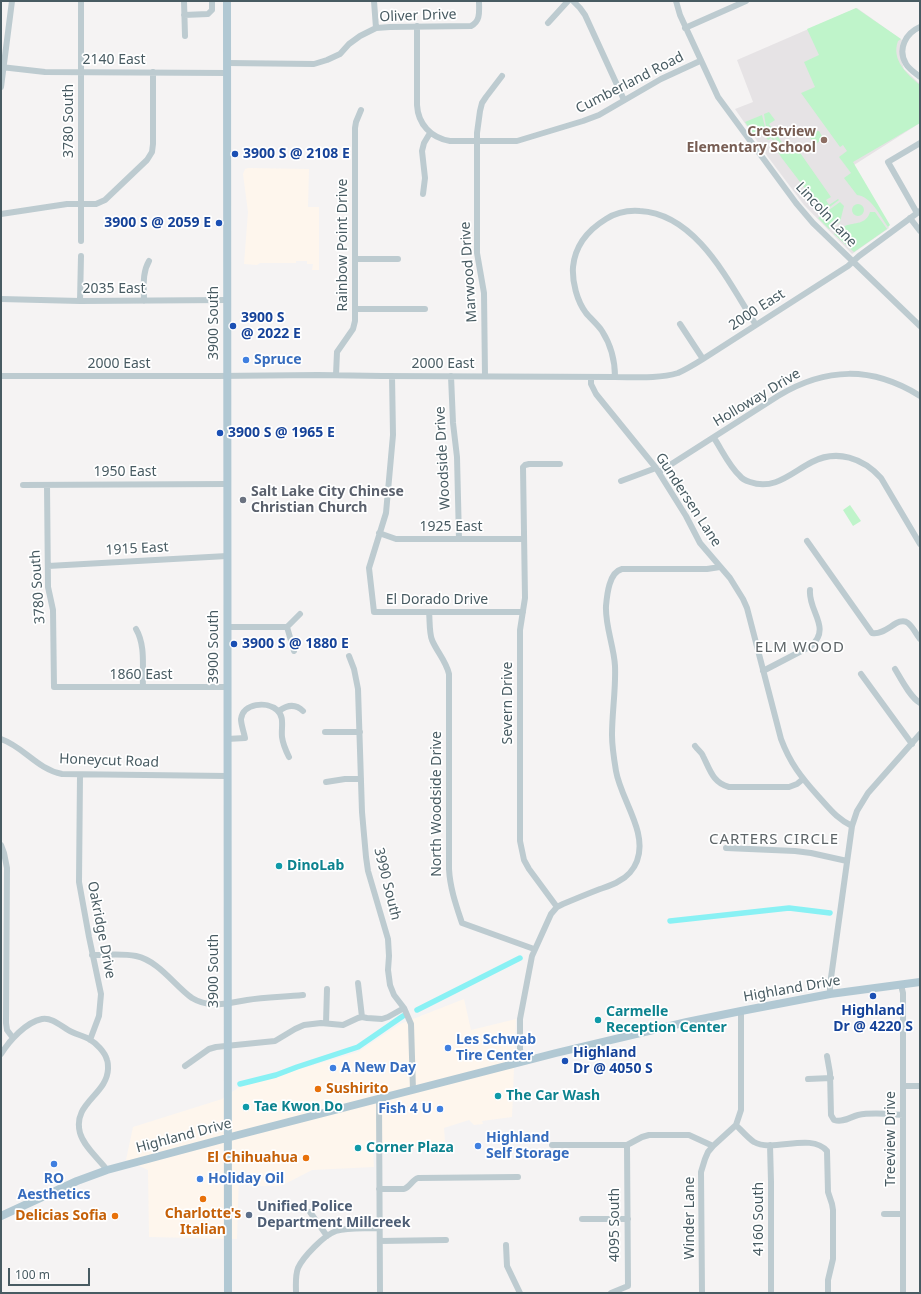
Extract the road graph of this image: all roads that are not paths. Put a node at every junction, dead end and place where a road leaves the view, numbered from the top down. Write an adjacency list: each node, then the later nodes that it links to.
1 (12, 1): 21 (street)
2 (81, 1): 22 (street, 3780 South)
3 (184, 1): 12 (street)
4 (212, 1): 12 (street)
5 (227, 1): 20 (main road, 3900 South)
6 (374, 1): 16 (street)
7 (479, 1): 14 (street, Oliver Drive)
8 (568, 1): 13 (street)
9 (573, 1): 28 (street)
10 (676, 1): 17 (street, Lincoln Lane)
11 (746, 1): 17 (street)
12 (184, 15): 18 (street)
13 (548, 23)
14 (417, 26): 16 (street, Oliver Drive); 30 (street)
15 (920, 27): 26 (street)
16 (376, 28): 20 (street, Oliver Drive)
17 (686, 28): 19 (street, Lincoln Lane)
18 (185, 36)
19 (700, 61): 28 (street, Cumberland Road); 44 (street, Lincoln Lane)
20 (228, 63): 24 (main road, 3900 South)
21 (2, 68): 22 (street, 2140 East); 27 (street)
22 (81, 72): 23 (street, 2140 East); 34 (street, 3780 South)
23 (153, 72): 24 (street, 2140 East); 34 (street)
24 (228, 73): 47 (main road, 3900 South)
25 (502, 76): 31 (street, Marwood Drive)
26 (920, 77)
27 (1, 86)
28 (624, 100): 31 (street, Cumberland Road)
29 (361, 110): 41 (street, Rainbow Point Drive)
30 (430, 133): 31 (street, Cumberland Road); 33 (street)
31 (477, 142): 60 (street, Marwood Drive)
32 (920, 143): 35 (street)
33 (423, 194)
34 (80, 204): 36 (street); 39 (street, 3780 South)
35 (919, 212): 37 (street, 2000 East)
36 (1, 214)
37 (910, 218): 38 (street); 44 (street, 2000 East)
38 (920, 231)
39 (81, 241)
40 (81, 256): 48 (street)
41 (356, 259): 42 (street); 49 (street, Rainbow Point Drive)
42 (398, 259)
43 (149, 261): 46 (street)
44 (853, 262): 52 (street, 2000 East); 53 (street, Lincoln Lane)
45 (1, 299): 48 (street, 2035 East)
46 (144, 300): 47 (street, 2035 East); 48 (street, 2035 East)
47 (227, 300): 57 (main road, 3900 South)
48 (80, 301)
49 (356, 309): 50 (street); 55 (street, Rainbow Point Drive)
50 (425, 309)
51 (680, 324): 54 (street)
52 (756, 325): 54 (street, 2000 East); 62 (street)
53 (920, 326)
54 (703, 359): 62 (street, 2000 East)
55 (336, 375): 57 (street, 2000 East); 58 (street, 2000 East)
56 (1, 376): 57 (street, 2000 East)
57 (227, 376): 68 (main road, 3900 South)
58 (392, 376): 59 (street, 2000 East); 71 (street, El Dorado Drive)
59 (451, 376): 60 (street, 2000 East); 72 (street, Woodside Drive)
60 (485, 376): 61 (street, 2000 East)
61 (591, 377): 62 (street, 2000 East); 66 (street, Gundersen Lane)
62 (615, 377)
63 (920, 396): 64 (street, Holloway Drive)
64 (714, 438): 66 (street, Holloway Drive); 75 (street)
65 (560, 464): 73 (street, Severn Drive)
66 (657, 470): 67 (street, Holloway Drive); 78 (street, Gundersen Lane)
67 (622, 481)
68 (227, 484): 70 (street, 1950 East); 76 (main road, 3900 South)
69 (23, 485): 70 (street, 1950 East)
70 (47, 485): 77 (street, 3780 South)
71 (379, 534): 72 (street, 1925 East); 80 (street, El Dorado Drive)
72 (459, 539): 73 (street, 1925 East)
73 (524, 539): 81 (street, Severn Drive)
74 (807, 541): 86 (street)
75 (920, 544)
76 (227, 556): 77 (street, 1915 East); 83 (main road, 3900 South)
77 (48, 566): 92 (street, 3780 South)
78 (720, 567): 90 (street, Gundersen Lane); 115 (street)
79 (810, 590): 90 (street)
80 (429, 612): 81 (street, El Dorado Drive); 116 (street, North Woodside Drive)
81 (523, 612): 115 (street, Severn Drive)
82 (300, 614): 84 (street)
83 (227, 626): 84 (street); 94 (main road, 3900 South)
84 (287, 626): 87 (street)
85 (136, 629): 93 (street)
86 (920, 639)
87 (294, 651)
88 (349, 656): 99 (street, 3990 South)
89 (895, 669): 95 (street)
90 (763, 671): 108 (street, Gundersen Lane)
91 (861, 674): 103 (street)
92 (54, 687): 93 (street, 1860 East)
93 (143, 687): 94 (street, 1860 East)
94 (228, 687): 102 (main road, 3900 South)
95 (920, 702)
96 (279, 711): 97 (street); 102 (street); 105 (street)
97 (303, 711)
98 (325, 732): 99 (street)
99 (360, 732): 109 (street, 3990 South)
100 (920, 734): 103 (street)
101 (1, 739): 106 (street, Honeycut Road)
102 (227, 739): 107 (main road, 3900 South)
103 (912, 744): 111 (street)
104 (695, 746): 108 (street)
105 (289, 757)
106 (80, 775): 107 (street, Honeycut Road); 117 (street, Oakridge Drive)
107 (227, 776): 124 (main road, 3900 South)
108 (803, 778): 111 (street, Gundersen Lane)
109 (361, 779): 110 (street); 125 (street, 3990 South)
110 (326, 782)
111 (852, 826): 114 (street)
112 (1, 845): 129 (street)
113 (726, 848): 114 (street)
114 (847, 861): 122 (street)
115 (557, 907): 116 (street)
116 (534, 949): 134 (street)
117 (92, 955): 124 (street); 130 (street, Oakridge Drive)
118 (920, 982): 120 (main road, Highland Drive)
119 (358, 983): 127 (street)
120 (901, 985): 122 (main road, Highland Drive); 138 (street, Treeview Drive)
121 (327, 989): 128 (street)
122 (830, 994): 126 (main road, Highland Drive)
123 (303, 995): 124 (street)
124 (227, 1004): 131 (main road, 3900 South)
125 (404, 1008): 127 (street); 140 (street, 3990 South)
126 (742, 1011): 134 (main road, Highland Drive); 143 (street)
127 (362, 1017): 128 (street)
128 (326, 1023): 131 (street)
129 (13, 1038): 130 (street); 132 (street)
130 (90, 1040): 149 (street)
131 (227, 1045): 135 (street); 144 (main road, 3900 South)
132 (1, 1054)
133 (827, 1056): 136 (street)
134 (522, 1062): 140 (main road, Highland Drive)
135 (185, 1066)
136 (831, 1078): 137 (street); 142 (street)
137 (808, 1079)
138 (903, 1086): 139 (street); 142 (street, Treeview Drive)
139 (920, 1086)
140 (413, 1090): 141 (main road, Highland Drive)
141 (378, 1099): 144 (main road, Highland Drive); 151 (street)
142 (903, 1114): 154 (street, Treeview Drive)
143 (736, 1125): 147 (street); 148 (street)
144 (228, 1138): 149 (main road, Highland Drive); 163 (main road, 3900 South)
145 (552, 1145): 146 (street)
146 (627, 1145): 148 (street); 157 (street, 4095 South)
147 (770, 1145): 169 (street, 4160 South); 170 (street)
148 (713, 1146): 168 (street, Winder Lane)
149 (107, 1170): 155 (main road, Highland Drive)
150 (518, 1177): 151 (street)
151 (379, 1189): 158 (street)
152 (310, 1212): 159 (street)
153 (884, 1214): 154 (street)
154 (903, 1214): 171 (street, Treeview Drive)
155 (1, 1216)
156 (582, 1219): 157 (street)
157 (628, 1219): 167 (street, 4095 South)
158 (379, 1228): 159 (street); 161 (street)
159 (327, 1236): 164 (street)
160 (446, 1240): 161 (street)
161 (380, 1241): 165 (street)
162 (506, 1245): 166 (street)
163 (228, 1293)
164 (296, 1293)
165 (380, 1293)
166 (520, 1293)
167 (611, 1293)
168 (702, 1293)
169 (771, 1293)
170 (828, 1293)
171 (903, 1293)

